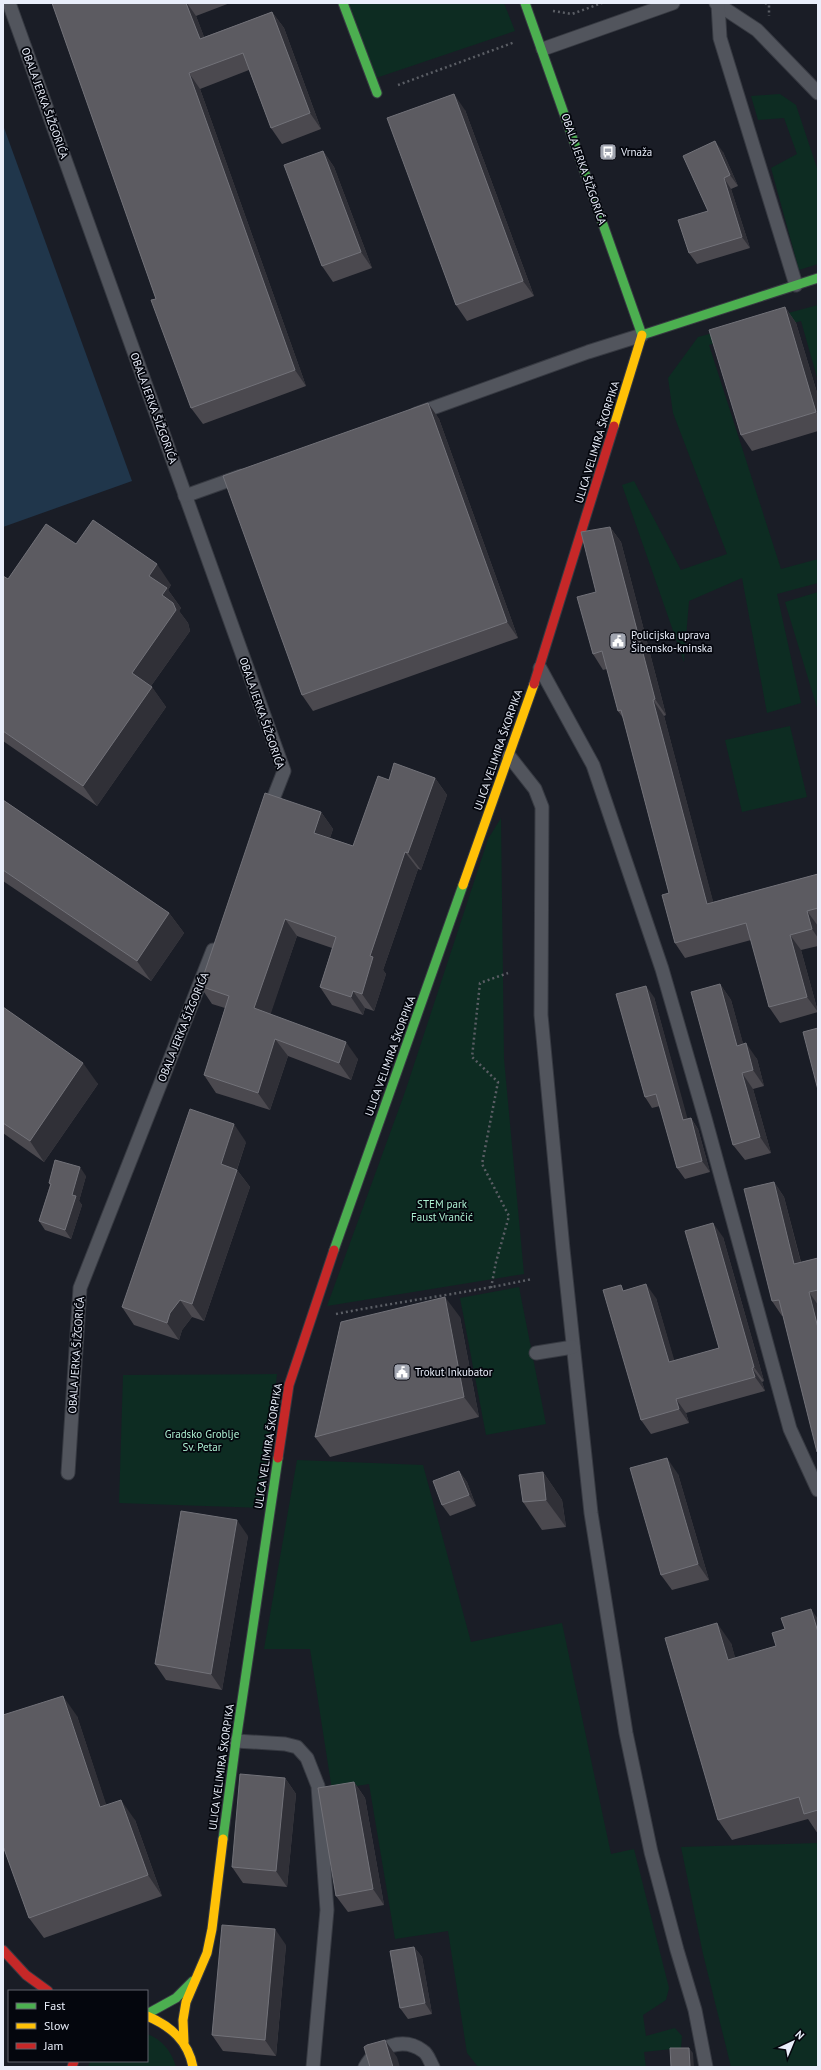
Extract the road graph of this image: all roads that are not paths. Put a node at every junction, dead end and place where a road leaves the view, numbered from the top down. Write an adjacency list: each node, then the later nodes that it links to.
1 (9, 3): 14 (lane, OBALA JERKA ŠIŽGORIĆA)
2 (343, 3): 7 (street)
3 (525, 3): 6 (street, OBALA JERKA ŠIŽGORIĆA)
4 (672, 3): 6 (lane)
5 (717, 3): 8 (lane); 10 (lane)
6 (542, 49): 11 (street, OBALA JERKA ŠIŽGORIĆA)
7 (377, 93)
8 (818, 93)
9 (818, 278): 10 (street)
10 (796, 285): 11 (street)
11 (642, 335): 12 (lane); 15 (street, ULICA VELIMIRA ŠKORPIKA)
12 (402, 418)
13 (252, 472): 14 (lane)
14 (185, 496): 17 (lane, OBALA JERKA ŠIŽGORIĆA)
15 (540, 668): 16 (street, ULICA VELIMIRA ŠKORPIKA); 22 (lane)
16 (509, 756): 19 (lane); 23 (street, ULICA VELIMIRA ŠKORPIKA)
17 (264, 823)
18 (217, 941): 21 (lane, OBALA JERKA ŠIŽGORIĆA)
19 (573, 1347): 20 (lane); 36 (lane)
20 (536, 1353)
21 (68, 1473)
22 (818, 1490)
23 (236, 1741): 26 (street, ULICA VELIMIRA ŠKORPIKA); 33 (lane)
24 (3, 1950): 25 (street)
25 (26, 1975): 27 (street); 28 (street)
26 (194, 1980): 29 (street); 31 (street)
27 (35, 1990)
28 (47, 1990)
29 (148, 2014)
30 (148, 2016): 31 (street)
31 (184, 2042): 32 (street)
32 (193, 2067)
33 (313, 2067)
34 (365, 2067): 35 (lane)
35 (433, 2067)
36 (706, 2067)

